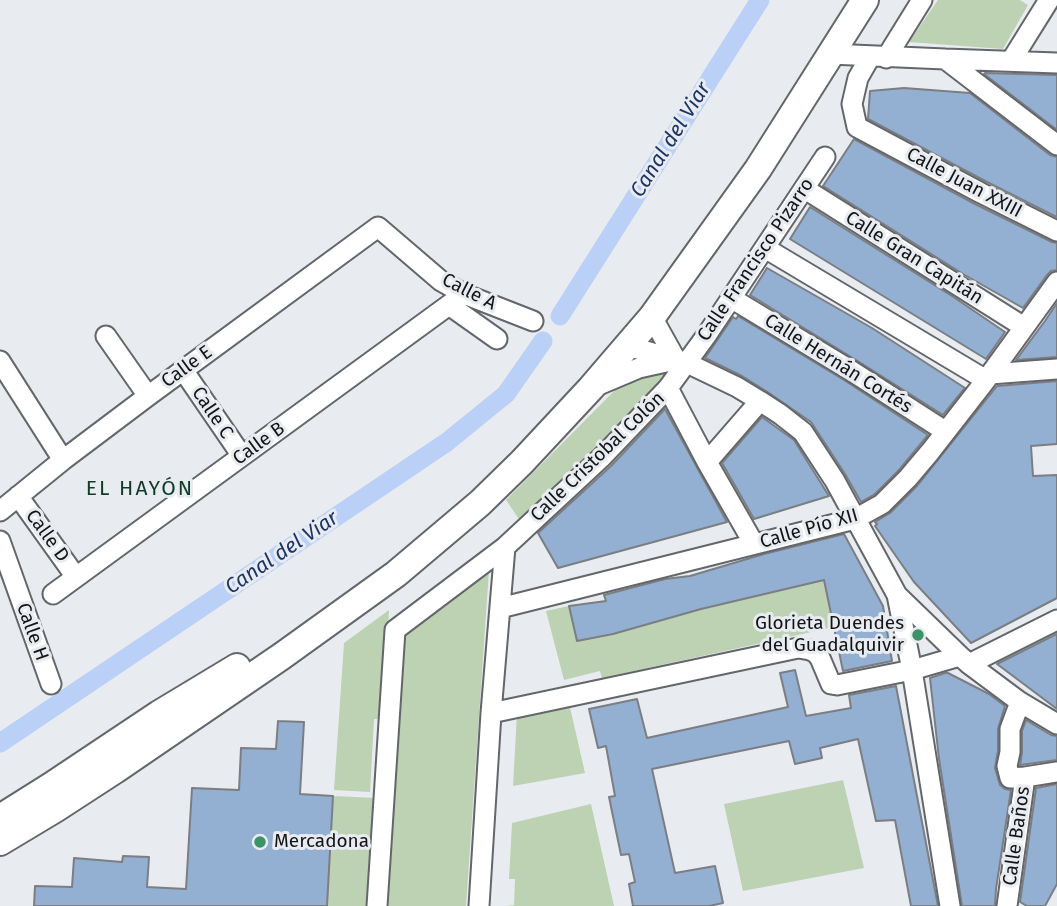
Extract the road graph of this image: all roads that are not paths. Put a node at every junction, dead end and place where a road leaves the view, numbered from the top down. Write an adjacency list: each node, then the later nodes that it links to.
1 (865, 0): 4 (main road)
2 (922, 0): 5 (street)
3 (1049, 0): 7 (street)
4 (830, 54): 5 (street); 18 (main road)
5 (878, 57): 6 (street); 13 (street, Calle Juan XXIII)
6 (945, 59): 7 (street); 9 (street)
7 (1011, 61): 8 (street)
8 (1057, 63)
9 (1057, 145)
10 (825, 157): 11 (street, Calle Francisco Pizarro)
11 (805, 189): 14 (street, Calle Francisco Pizarro); 20 (street, Calle Gran Capitán)
12 (378, 227): 17 (street, Calle A); 27 (street, Calle E)
13 (1057, 231)
14 (765, 248): 16 (street, Calle Francisco Pizarro); 28 (street)
15 (1057, 282): 20 (street, Calle Pío XII)
16 (731, 298): 25 (street, Calle Francisco Pizarro); 33 (street, Calle Hernán Cortés)
17 (457, 300): 19 (street, Calle A); 22 (street, Calle A); 34 (street, Calle B)
18 (652, 317): 23 (main road); 25 (street)
19 (534, 321)
20 (1024, 327): 28 (street, Calle Pío XII)
21 (106, 336): 31 (street)
22 (497, 339)
23 (628, 346): 25 (street); 29 (main road)
24 (0, 361): 35 (street)
25 (682, 361): 29 (street); 30 (street, Calle Cristobal Colón); 32 (street)
26 (1057, 369): 28 (street)
27 (183, 370): 31 (street, Calle E); 34 (street, Calle C)
28 (988, 377): 33 (street, Calle Pío XII)
29 (591, 388): 36 (main road)
30 (668, 388): 37 (street); 43 (street, Calle Cristobal Colón)
31 (148, 396): 35 (street, Calle E)
32 (760, 401): 37 (street); 40 (street)
33 (945, 431): 40 (street, Calle Pío XII)
34 (242, 456): 44 (street, Calle B)
35 (63, 460): 38 (street, Calle E)
36 (522, 461): 57 (main road); 57 (main road)
37 (707, 462): 42 (street)
38 (18, 496): 39 (street, Calle E); 44 (street, Calle D)
39 (0, 511)
40 (855, 519): 42 (street, Calle Pío XII); 46 (street)
41 (0, 541): 51 (street, Calle H)
42 (754, 544): 47 (street, Calle Pío XII)
43 (505, 547): 47 (street); 60 (street, Calle Cristobal Colón)
44 (76, 577): 45 (street, Calle B)
45 (53, 594)
46 (897, 595): 49 (street); 50 (street)
47 (500, 608): 53 (street)
48 (1057, 620): 49 (street)
49 (964, 660): 50 (street); 52 (street)
50 (912, 670): 53 (street); 62 (street)
51 (51, 684)
52 (1020, 702): 54 (street); 56 (street, Calle Baños)
53 (491, 713): 61 (street)
54 (1057, 724)
55 (1057, 772): 56 (street)
56 (1025, 777): 63 (street, Calle Baños)
57 (8, 826): 58 (main road); 59 (main road)
58 (0, 842)
59 (0, 859)
60 (377, 906)
61 (479, 906)
62 (950, 906)
63 (1007, 906)

